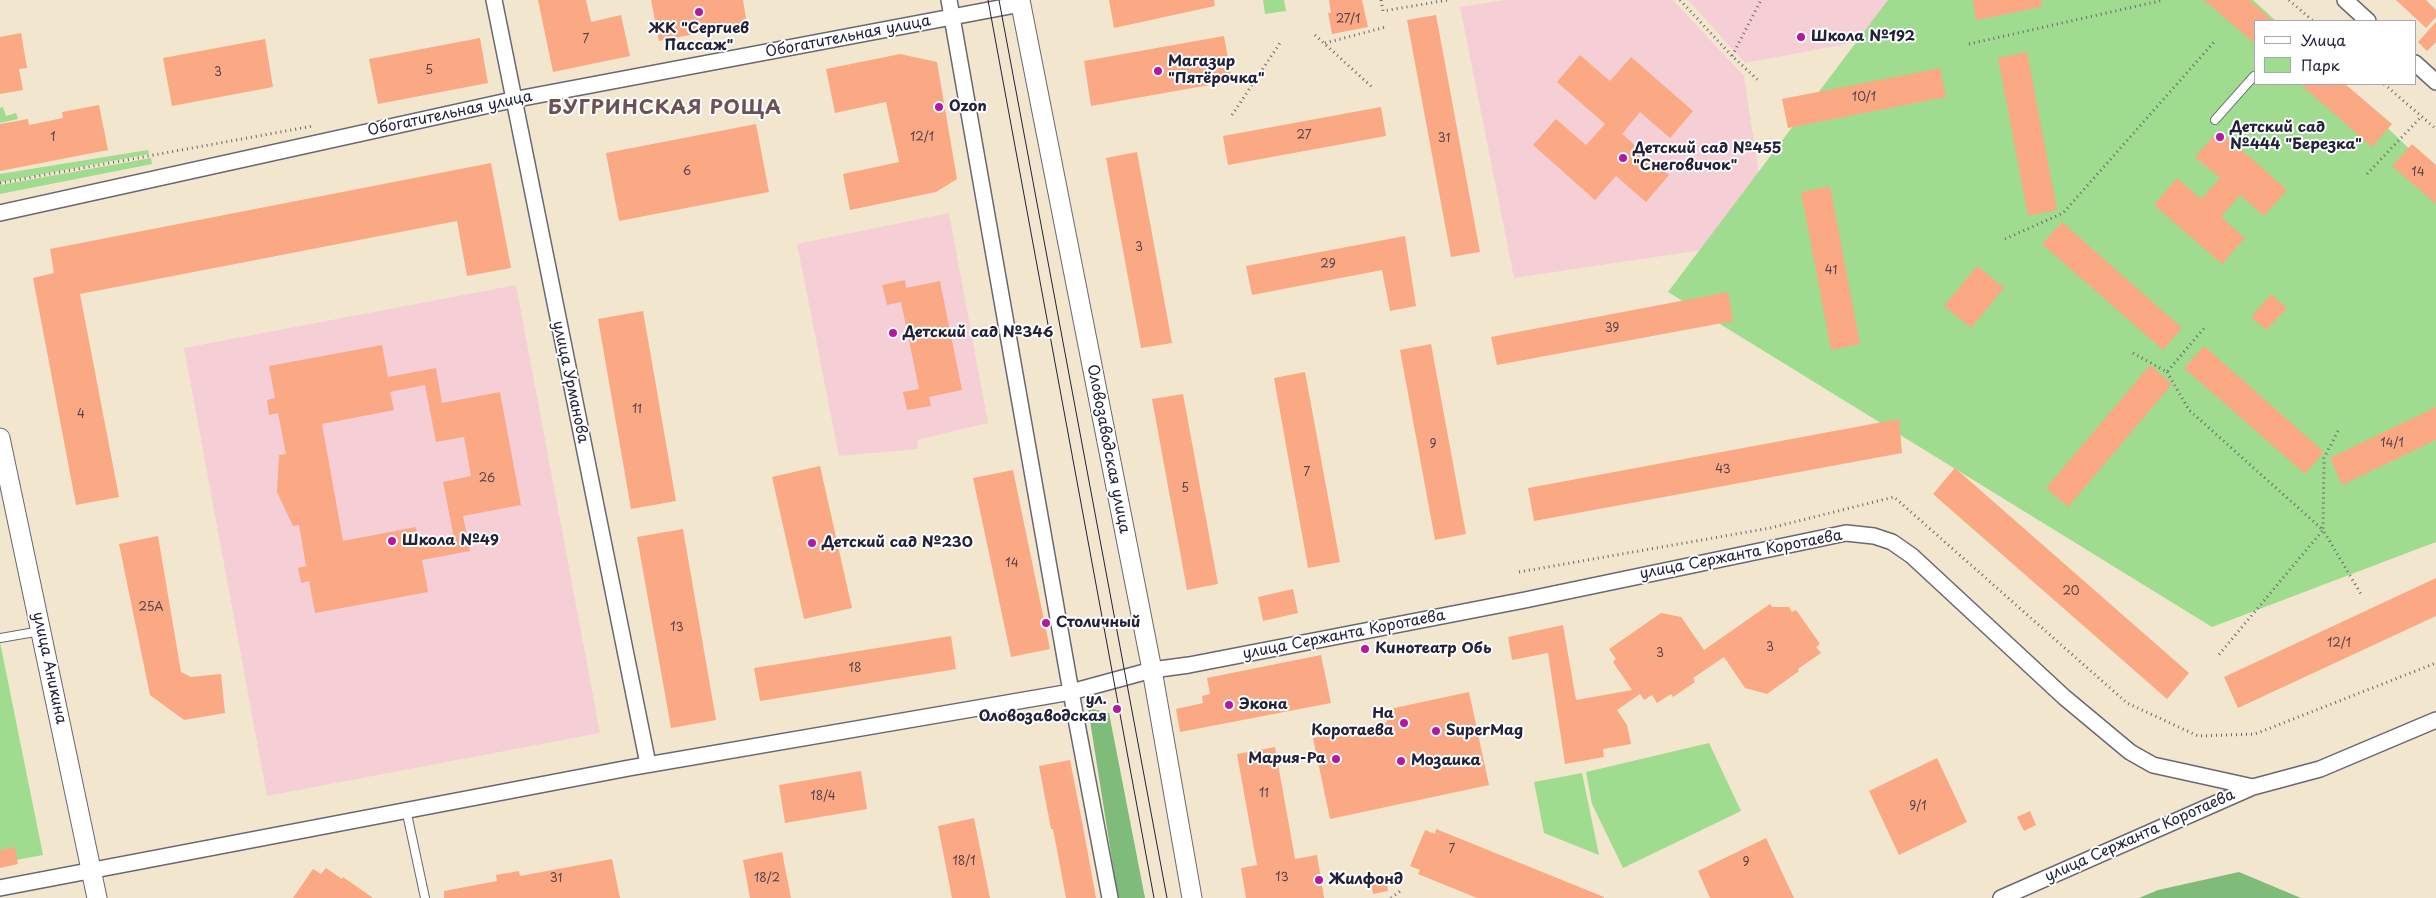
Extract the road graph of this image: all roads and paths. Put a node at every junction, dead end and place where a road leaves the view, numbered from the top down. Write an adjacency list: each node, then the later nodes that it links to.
1 (494, 0): 27 (street, улица Урманова)
2 (949, 0): 11 (street)
3 (1381, 0): 4 (path)
4 (1448, 0)
5 (1680, 0): 20 (path)
6 (1761, 0): 20 (path)
7 (2164, 0): 19 (path)
8 (2289, 0): 12 (path)
9 (2345, 0): 13 (street)
10 (1020, 2): 11 (street, Обогатительная улица); 47 (street, Оловозаводская улица)
11 (952, 17): 27 (street, Обогатительная улица); 48 (street)
12 (2312, 20)
13 (2367, 20)
14 (1386, 27): 18 (path)
15 (1315, 35): 18 (path)
16 (2215, 41): 36 (path)
17 (1280, 43): 28 (path)
18 (1325, 43): 26 (path)
19 (1970, 44)
20 (1732, 56): 23 (path)
21 (2416, 64): 24 (street)
22 (2254, 76): 30 (lane)
23 (1758, 80)
24 (2436, 82)
25 (2385, 85): 29 (path)
26 (1374, 88)
27 (512, 100): 35 (street, Обогатительная улица); 50 (street, улица Урманова)
28 (1232, 115)
29 (2422, 117): 32 (path); 33 (path)
30 (2215, 120)
31 (322, 124): 34 (path)
32 (2436, 129)
33 (2367, 174)
34 (0, 183)
35 (0, 213)
36 (2005, 239)
37 (2205, 327): 39 (path)
38 (2133, 353): 39 (path)
39 (2167, 372): 42 (path)
40 (2338, 431): 42 (path)
41 (0, 438): 44 (street, улица Аникина)
42 (2323, 530): 43 (path); 46 (path)
43 (2362, 594)
44 (41, 631): 45 (lane); 53 (street, улица Аникина)
45 (0, 638)
46 (2217, 657)
47 (1152, 670): 48 (street, улица Сержанта Коротаева); 51 (street, улица Сержанта Коротаева); 59 (street, Оловозаводская улица)
48 (1071, 692): 50 (street, улица Сержанта Коротаева); 58 (street)
49 (2436, 720): 51 (street, улица Сержанта Коротаева)
50 (648, 764): 52 (street, улица Сержанта Коротаева)
51 (2253, 787): 61 (street, улица Сержанта Коротаева)
52 (406, 809): 53 (street, улица Сержанта Коротаева); 57 (lane)
53 (92, 871): 54 (street, улица Сержанта Коротаева); 56 (street, улица Аникина)
54 (0, 888)
55 (1402, 889): 60 (path)
56 (97, 898)
57 (424, 898)
58 (1110, 898)
59 (1192, 898)
60 (1391, 898)
61 (2000, 898)

